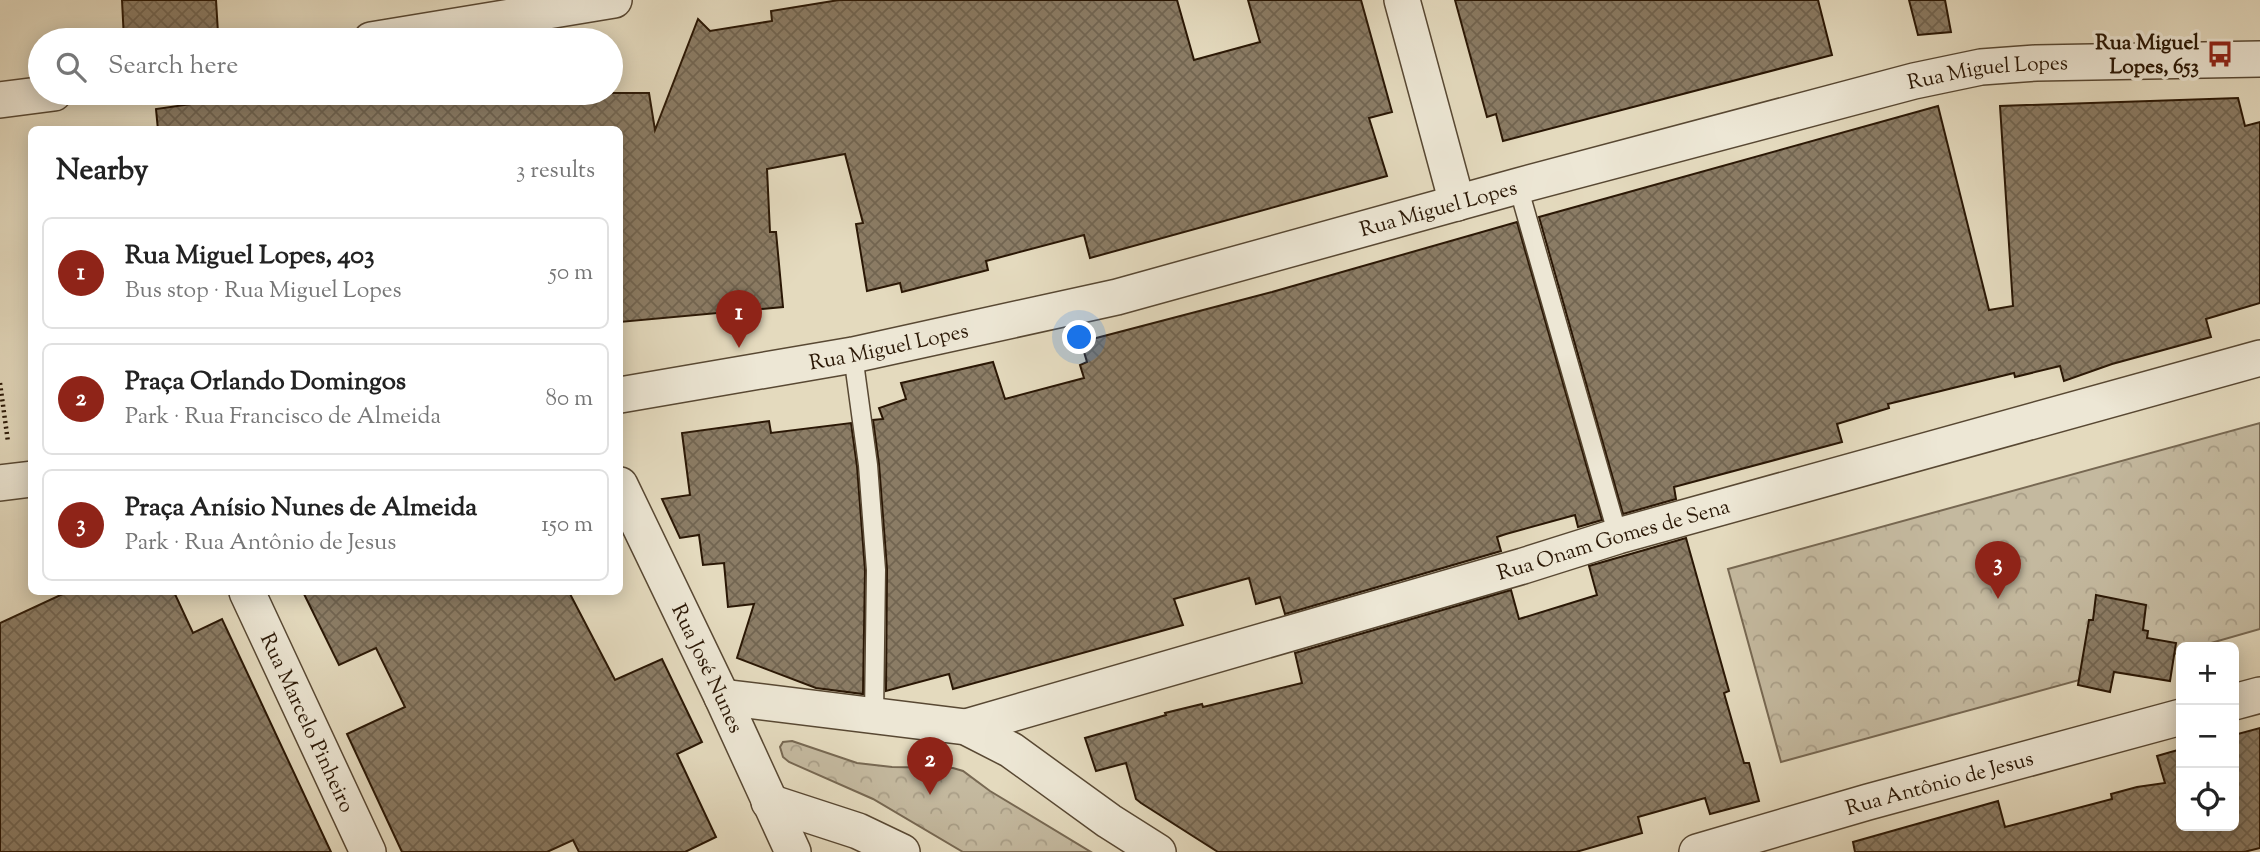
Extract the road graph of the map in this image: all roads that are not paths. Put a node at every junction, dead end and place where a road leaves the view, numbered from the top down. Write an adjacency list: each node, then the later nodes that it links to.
1 (614, 0): 3 (street)
2 (1402, 0): 8 (street)
3 (444, 28)
4 (2260, 59): 7 (street, Rua Miguel Lopes)
5 (28, 96): 6 (street)
6 (0, 100)
7 (1518, 186): 8 (street, Rua Miguel Lopes); 13 (lane)
8 (1457, 203): 9 (street, Rua Miguel Lopes)
9 (853, 355): 11 (street, Rua Miguel Lopes); 18 (lane)
10 (2260, 358): 13 (street, Rua Onam Gomes de Sena)
11 (623, 394)
12 (623, 491): 16 (street, Rua José Nunes)
13 (1618, 536): 20 (street, Rua Onam Gomes de Sena)
14 (248, 595): 22 (street, Rua Marcelo Pinheiro)
15 (2260, 695): 17 (street)
16 (722, 697): 18 (street); 21 (street, Rua José Nunes)
17 (2239, 701)
18 (874, 716): 20 (street)
19 (2176, 718): 26 (street, Rua Antônio de Jesus)
20 (966, 727): 25 (street)
21 (769, 802): 23 (street, Rua José Nunes); 24 (street)
22 (368, 852)
23 (793, 852)
24 (902, 852)
25 (1158, 852)
26 (1696, 852)

